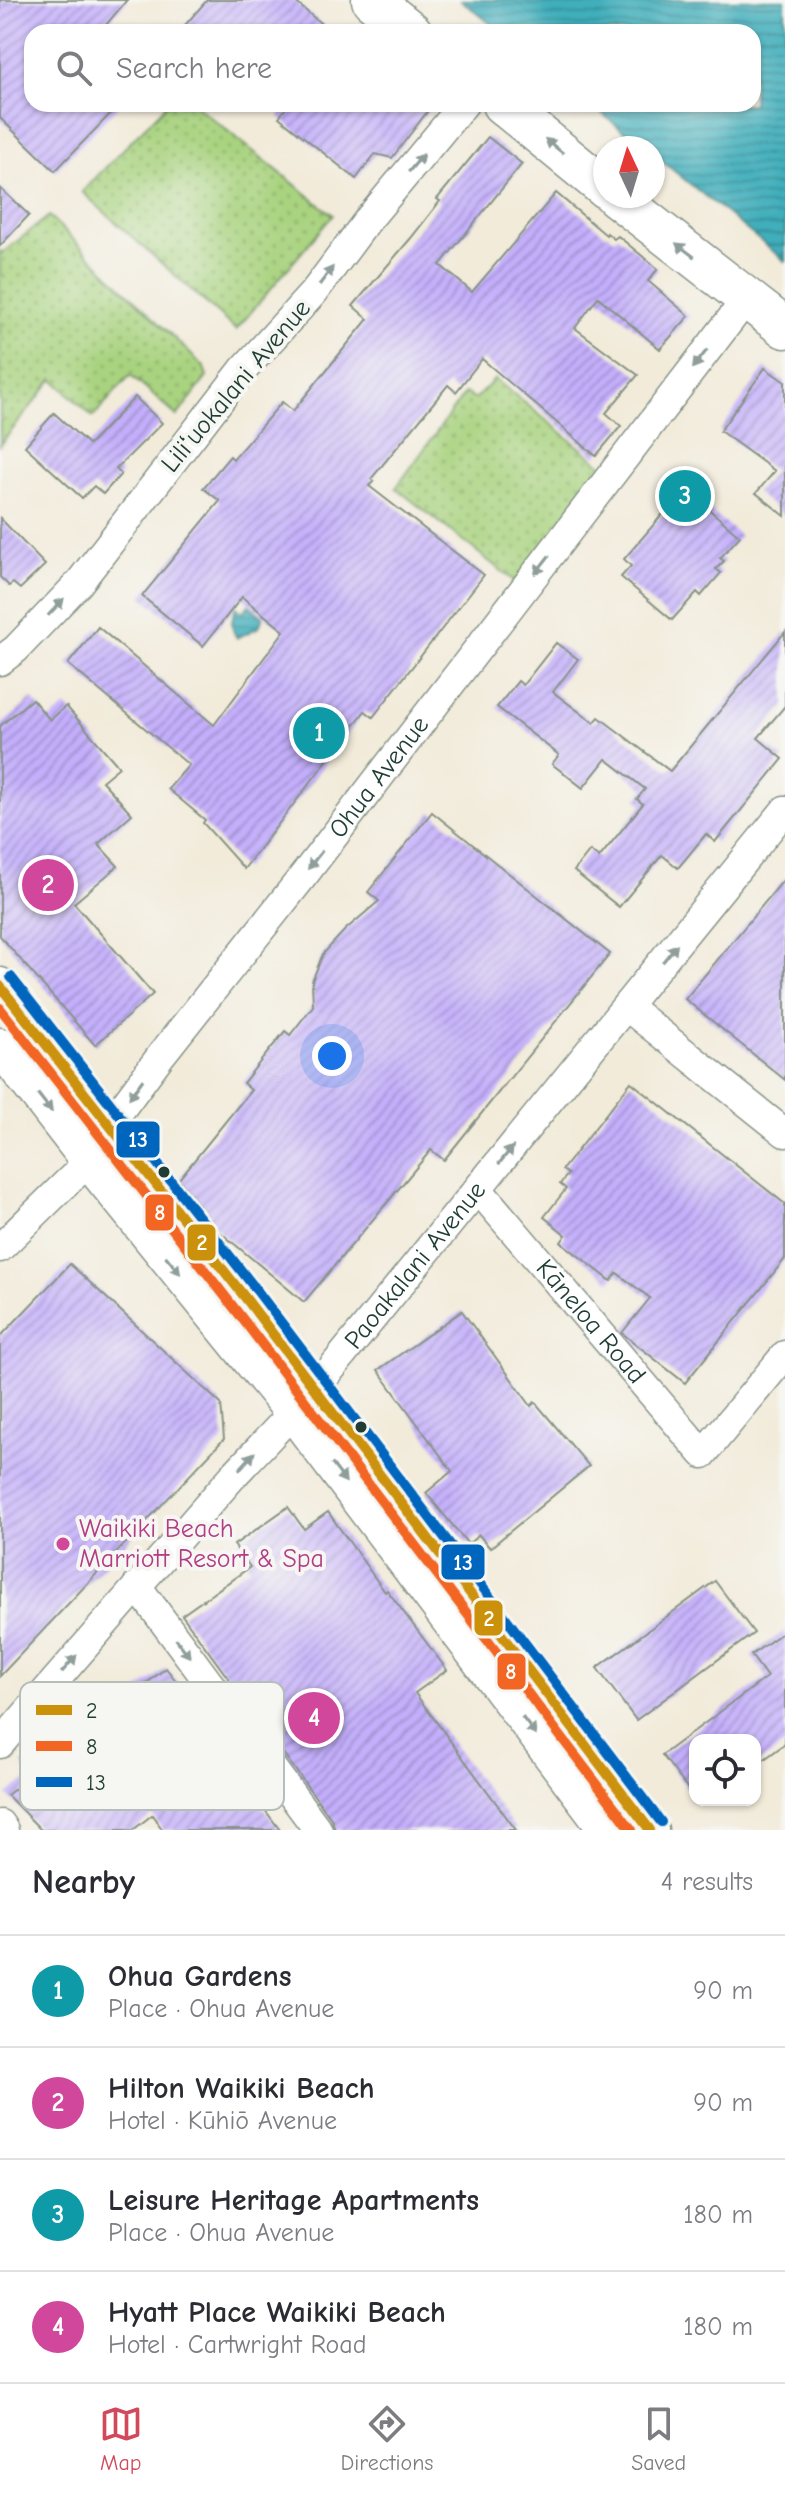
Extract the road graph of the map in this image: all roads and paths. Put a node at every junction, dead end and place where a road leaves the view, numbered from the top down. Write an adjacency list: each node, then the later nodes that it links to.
1 (372, 0): 2 (main road)
2 (402, 24)
3 (457, 112): 9 (street, Liliʻuokalani Avenue, one-way to 3)
4 (512, 112): 5 (main road, one-way to 4)
5 (593, 178)
6 (631, 208): 7 (main road, one-way to 6)
7 (748, 297): 8 (main road); 14 (street, Ohua Avenue, one-way to 14)
8 (785, 328)
9 (0, 661)
10 (785, 810): 12 (street, Paoakalani Avenue, one-way to 10)
11 (0, 986): 14 (street)
12 (626, 1006): 15 (street); 17 (street, Paoakalani Avenue, one-way to 12)
13 (0, 1046): 16 (street, one-way to 16)
14 (110, 1124): 16 (street, Ohua Avenue); 20 (street)
15 (785, 1133)
16 (89, 1161): 18 (street, Ohua Avenue); 20 (street, one-way to 20)
17 (478, 1189): 19 (street, Kāneloa Road); 20 (street, Paoakalani Avenue)
18 (0, 1248)
19 (785, 1355)
20 (304, 1400): 21 (street); 22 (street, Paoakalani Avenue, one-way to 20)
21 (407, 1537): 31 (street, one-way to 31); 32 (street)
22 (137, 1586): 23 (street, Paoakalani Avenue, one-way to 22); 24 (street, one-way to 24)
23 (54, 1682)
24 (208, 1682)
25 (20, 1721): 26 (street, Paoakalani Avenue, one-way to 25)
26 (0, 1744)
27 (284, 1784): 30 (street, one-way to 30)
28 (0, 1824): 29 (street)
29 (4, 1830)
30 (318, 1830)
31 (608, 1830)
32 (650, 1830)

